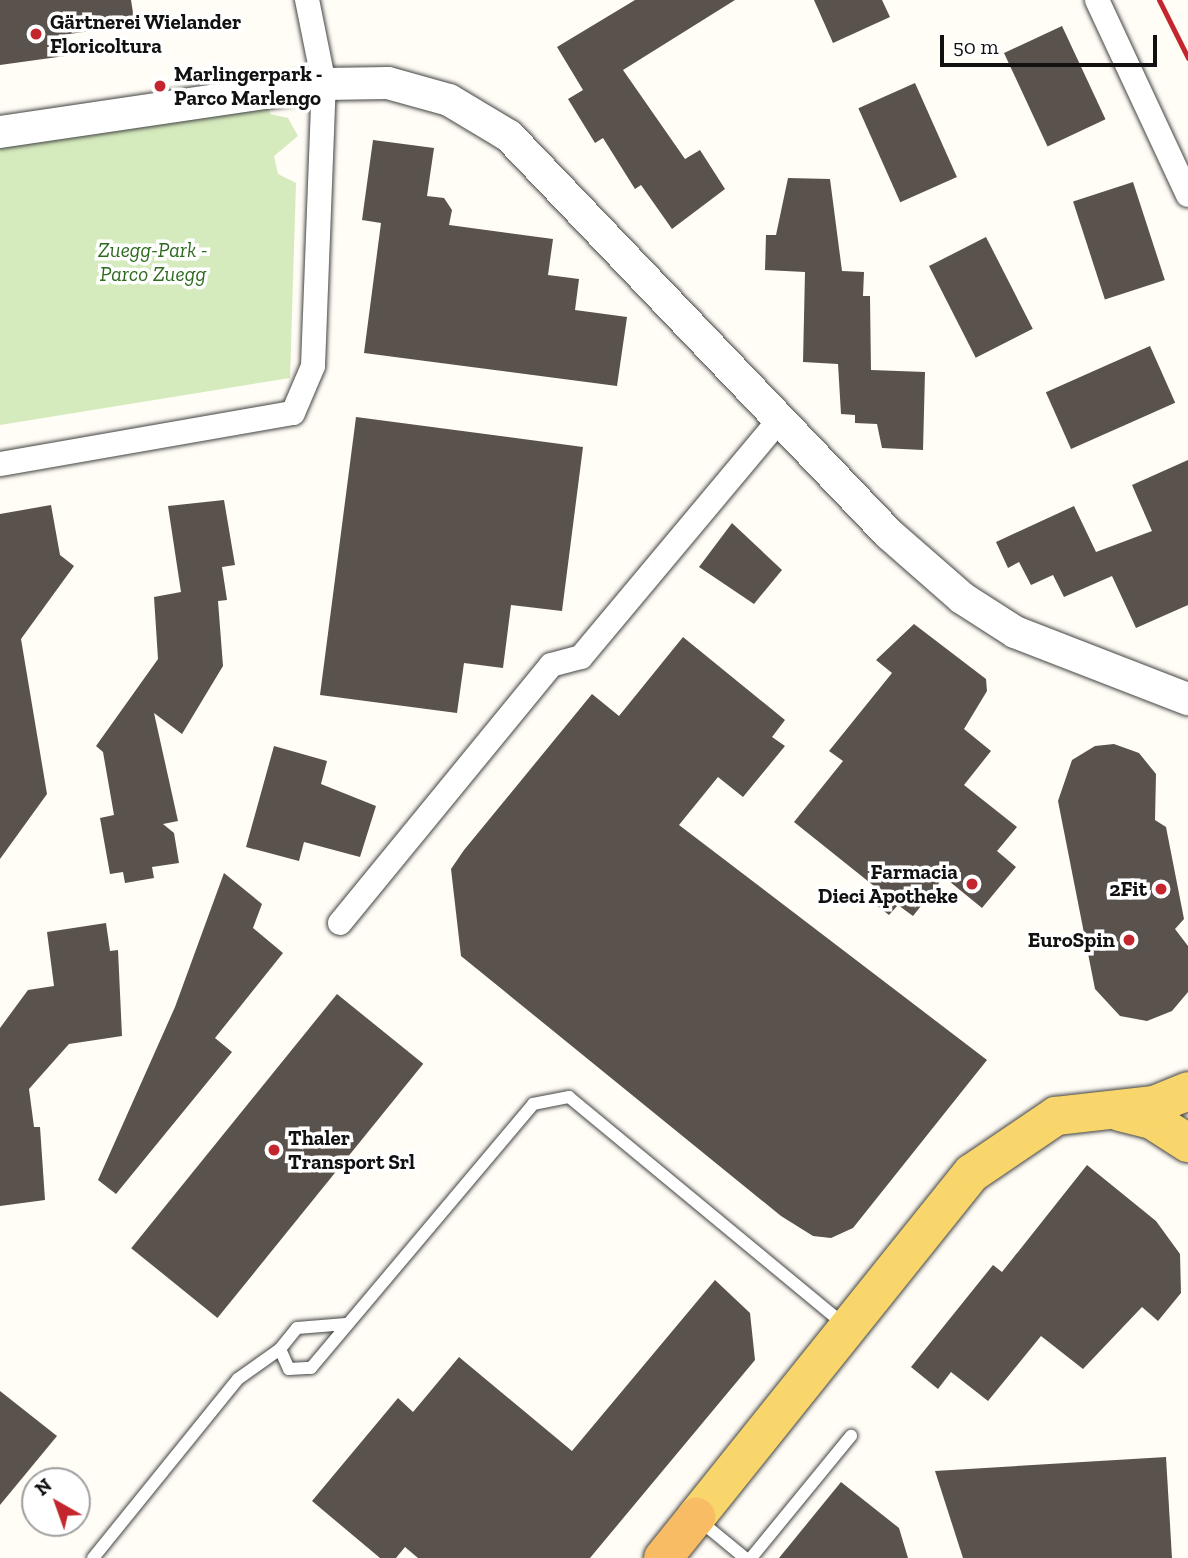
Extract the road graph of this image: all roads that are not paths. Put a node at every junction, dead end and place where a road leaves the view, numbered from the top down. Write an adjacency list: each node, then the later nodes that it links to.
1 (307, 0): 3 (street)
2 (1097, 0): 5 (street)
3 (324, 84): 4 (street); 6 (street); 7 (street)
4 (0, 132)
5 (1188, 195)
6 (781, 418): 8 (street); 9 (street)
7 (0, 464)
8 (1188, 699)
9 (340, 923)
10 (1188, 1091): 11 (main road)
11 (1107, 1110): 12 (main road); 14 (main road)
12 (1188, 1143)
13 (346, 1324): 14 (lane); 15 (lane); 15 (lane)
14 (848, 1327): 17 (main road)
15 (280, 1349): 18 (lane)
16 (851, 1436): 21 (lane)
17 (696, 1517): 19 (highway); 20 (lane)
18 (93, 1558)
19 (663, 1558)
20 (745, 1558)
21 (751, 1558)

